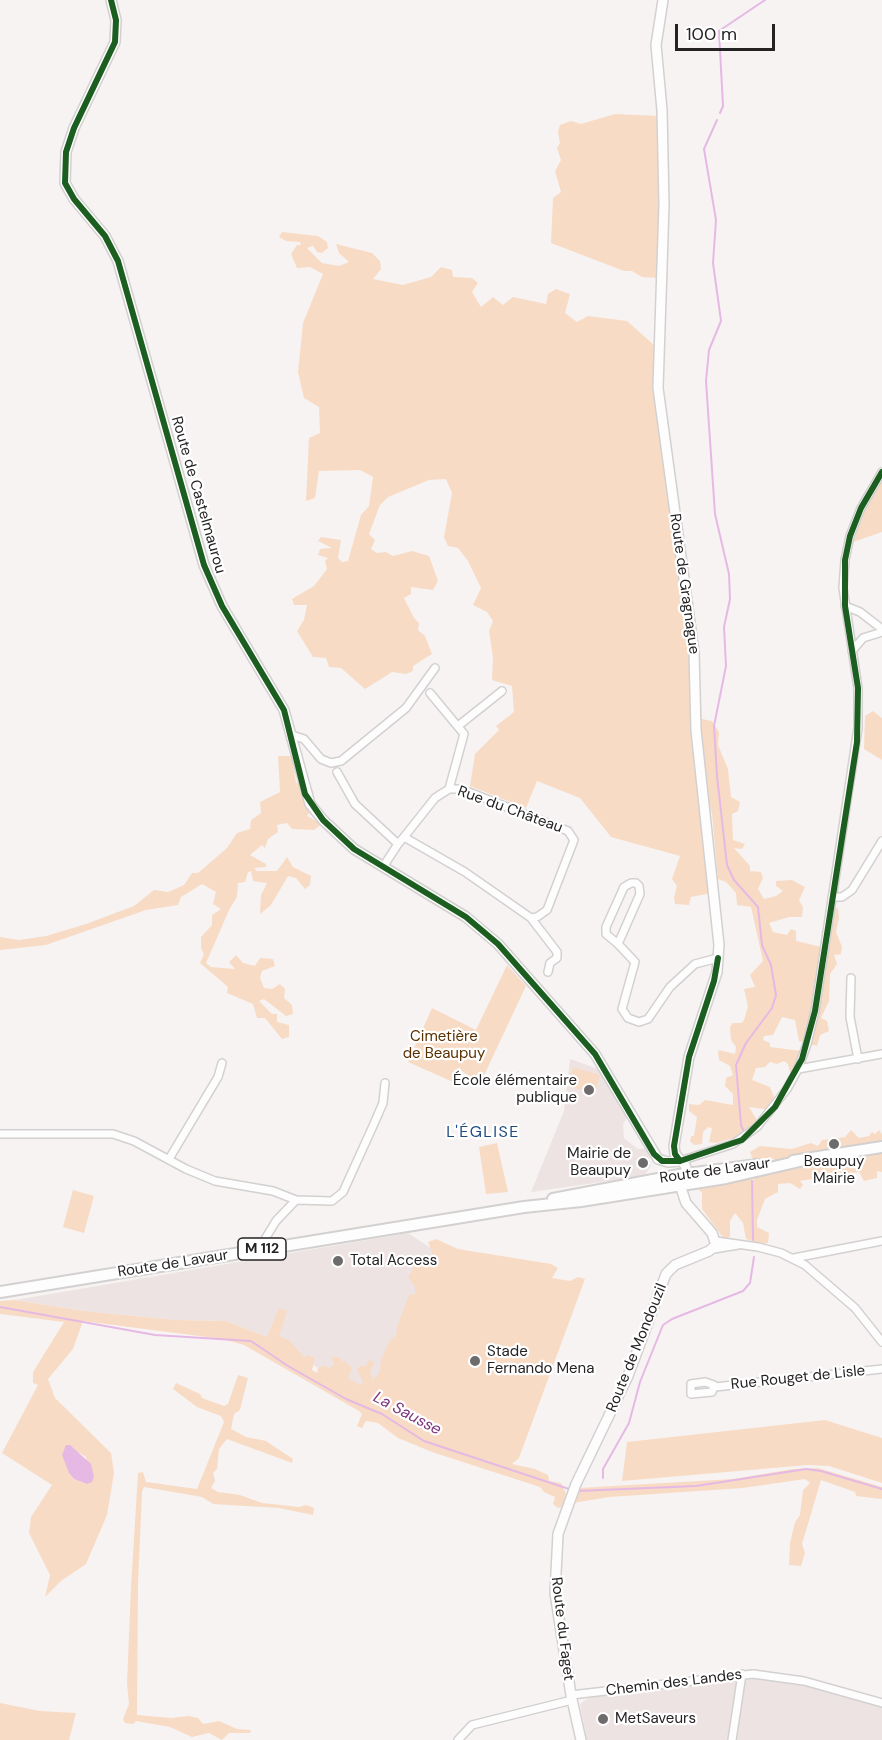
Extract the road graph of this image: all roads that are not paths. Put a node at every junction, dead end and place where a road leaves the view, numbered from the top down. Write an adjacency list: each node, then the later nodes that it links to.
1 (111, 0): 11 (street, Route de Castelmaurou)
2 (663, 0): 21 (street, Route de Gragnague)
3 (882, 472): 4 (street)
4 (845, 606): 5 (street); 6 (street)
5 (882, 631): 6 (street)
6 (852, 651): 18 (street)
7 (435, 668): 11 (street)
8 (502, 691): 10 (street)
9 (430, 693): 10 (street)
10 (458, 726): 13 (street)
11 (292, 735): 17 (street, Route de Castelmaurou)
12 (337, 772): 16 (street)
13 (449, 789): 14 (street, Rue du Château); 19 (street, Rue du Château)
14 (404, 837): 16 (street, Rue du Château); 19 (street)
15 (882, 841): 18 (street)
16 (398, 844): 17 (street, Rue du Château)
17 (383, 867): 32 (street, Route de Castelmaurou)
18 (832, 897): 27 (street)
19 (531, 918): 22 (street)
20 (618, 944): 20 (street); 21 (street)
21 (718, 958): 32 (street, Route de Gragnague)
22 (548, 972)
23 (851, 978): 25 (street)
24 (882, 1054): 25 (street)
25 (858, 1059): 27 (street)
26 (222, 1063): 31 (street)
27 (798, 1069): 32 (street)
28 (385, 1083): 34 (street)
29 (0, 1134): 31 (street)
30 (882, 1147): 33 (main road, Route de Lavaur / M 112)
31 (169, 1159): 34 (street)
32 (680, 1161): 33 (street, Route de Gragnague)
33 (684, 1180): 36 (street); 37 (main road, Route de Lavaur / M 112)
34 (296, 1200): 37 (street)
35 (882, 1240): 38 (street)
36 (715, 1245): 38 (street); 43 (street, Route de Mondouzil)
37 (264, 1249): 39 (main road, Route de Lavaur / M 112)
38 (794, 1258): 40 (street)
39 (0, 1292)
40 (880, 1337)
41 (882, 1370): 42 (street, Rue Rouget de Lisle)
42 (715, 1387)
43 (576, 1484): 45 (street, Route du Faget)
44 (742, 1674): 45 (street, Chemin des Landes); 46 (street, Chemin des Landes); 49 (street)
45 (571, 1698): 47 (street, Chemin des Landes); 48 (street, Route du Faget)
46 (882, 1702)
47 (458, 1740)
48 (581, 1740)
49 (732, 1740)

